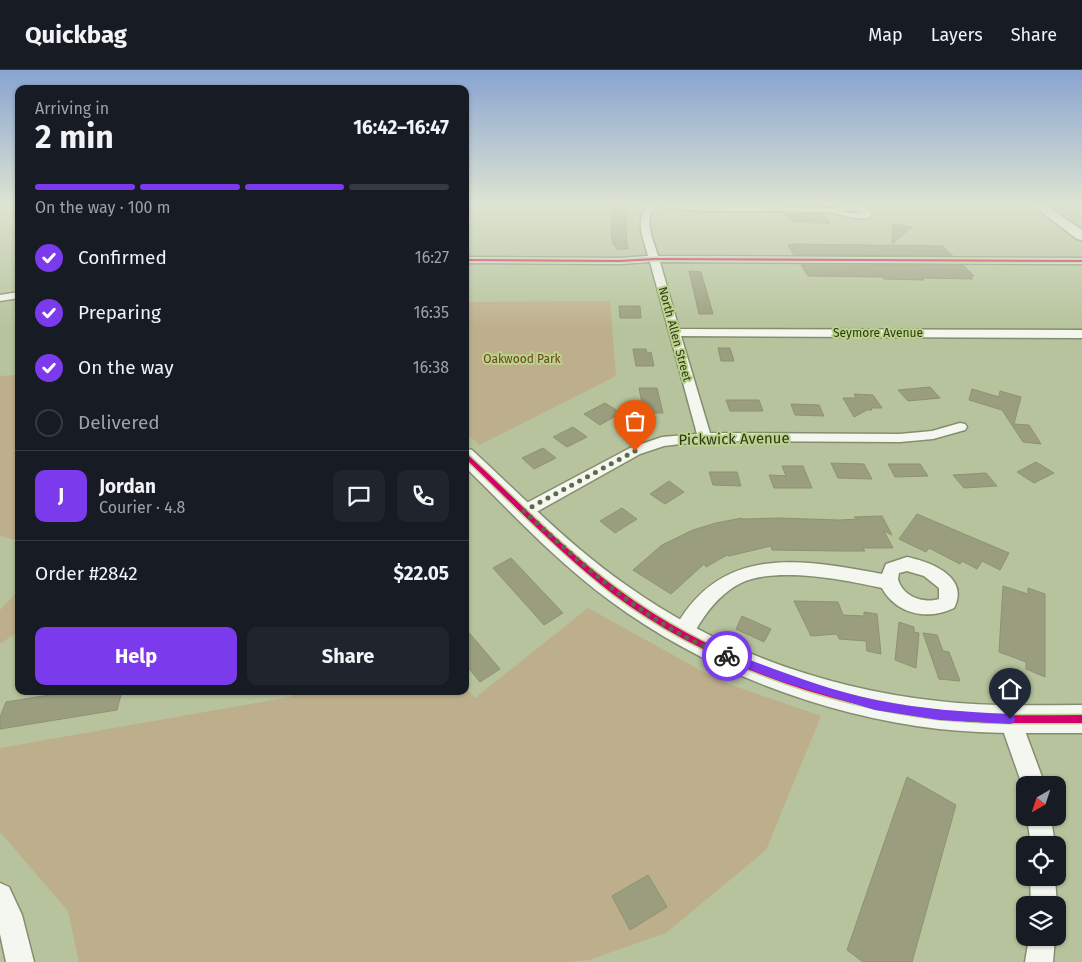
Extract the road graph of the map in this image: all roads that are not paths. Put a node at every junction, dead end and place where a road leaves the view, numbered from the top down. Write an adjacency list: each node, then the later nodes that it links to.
1 (651, 246): 3 (street, North Allen Street)
2 (469, 255): 3 (street)
3 (655, 259): 4 (street); 5 (street); 8 (street, North Allen Street)
4 (469, 260)
5 (1082, 261)
6 (15, 296): 7 (street)
7 (0, 298)
8 (675, 332): 9 (street, Seymore Avenue); 11 (street, North Allen Street)
9 (1082, 334)
10 (960, 427): 11 (street, Pickwick Avenue)
11 (705, 437): 13 (street, Pickwick Avenue)
12 (469, 459): 13 (street)
13 (524, 511): 15 (street)
14 (888, 582): 15 (street)
15 (682, 634): 16 (street)
16 (1010, 719): 17 (street); 18 (street)
17 (1082, 719)
18 (1030, 776)
19 (0, 896): 21 (street)
20 (1041, 946): 22 (street)
21 (20, 962)
22 (1039, 962)

